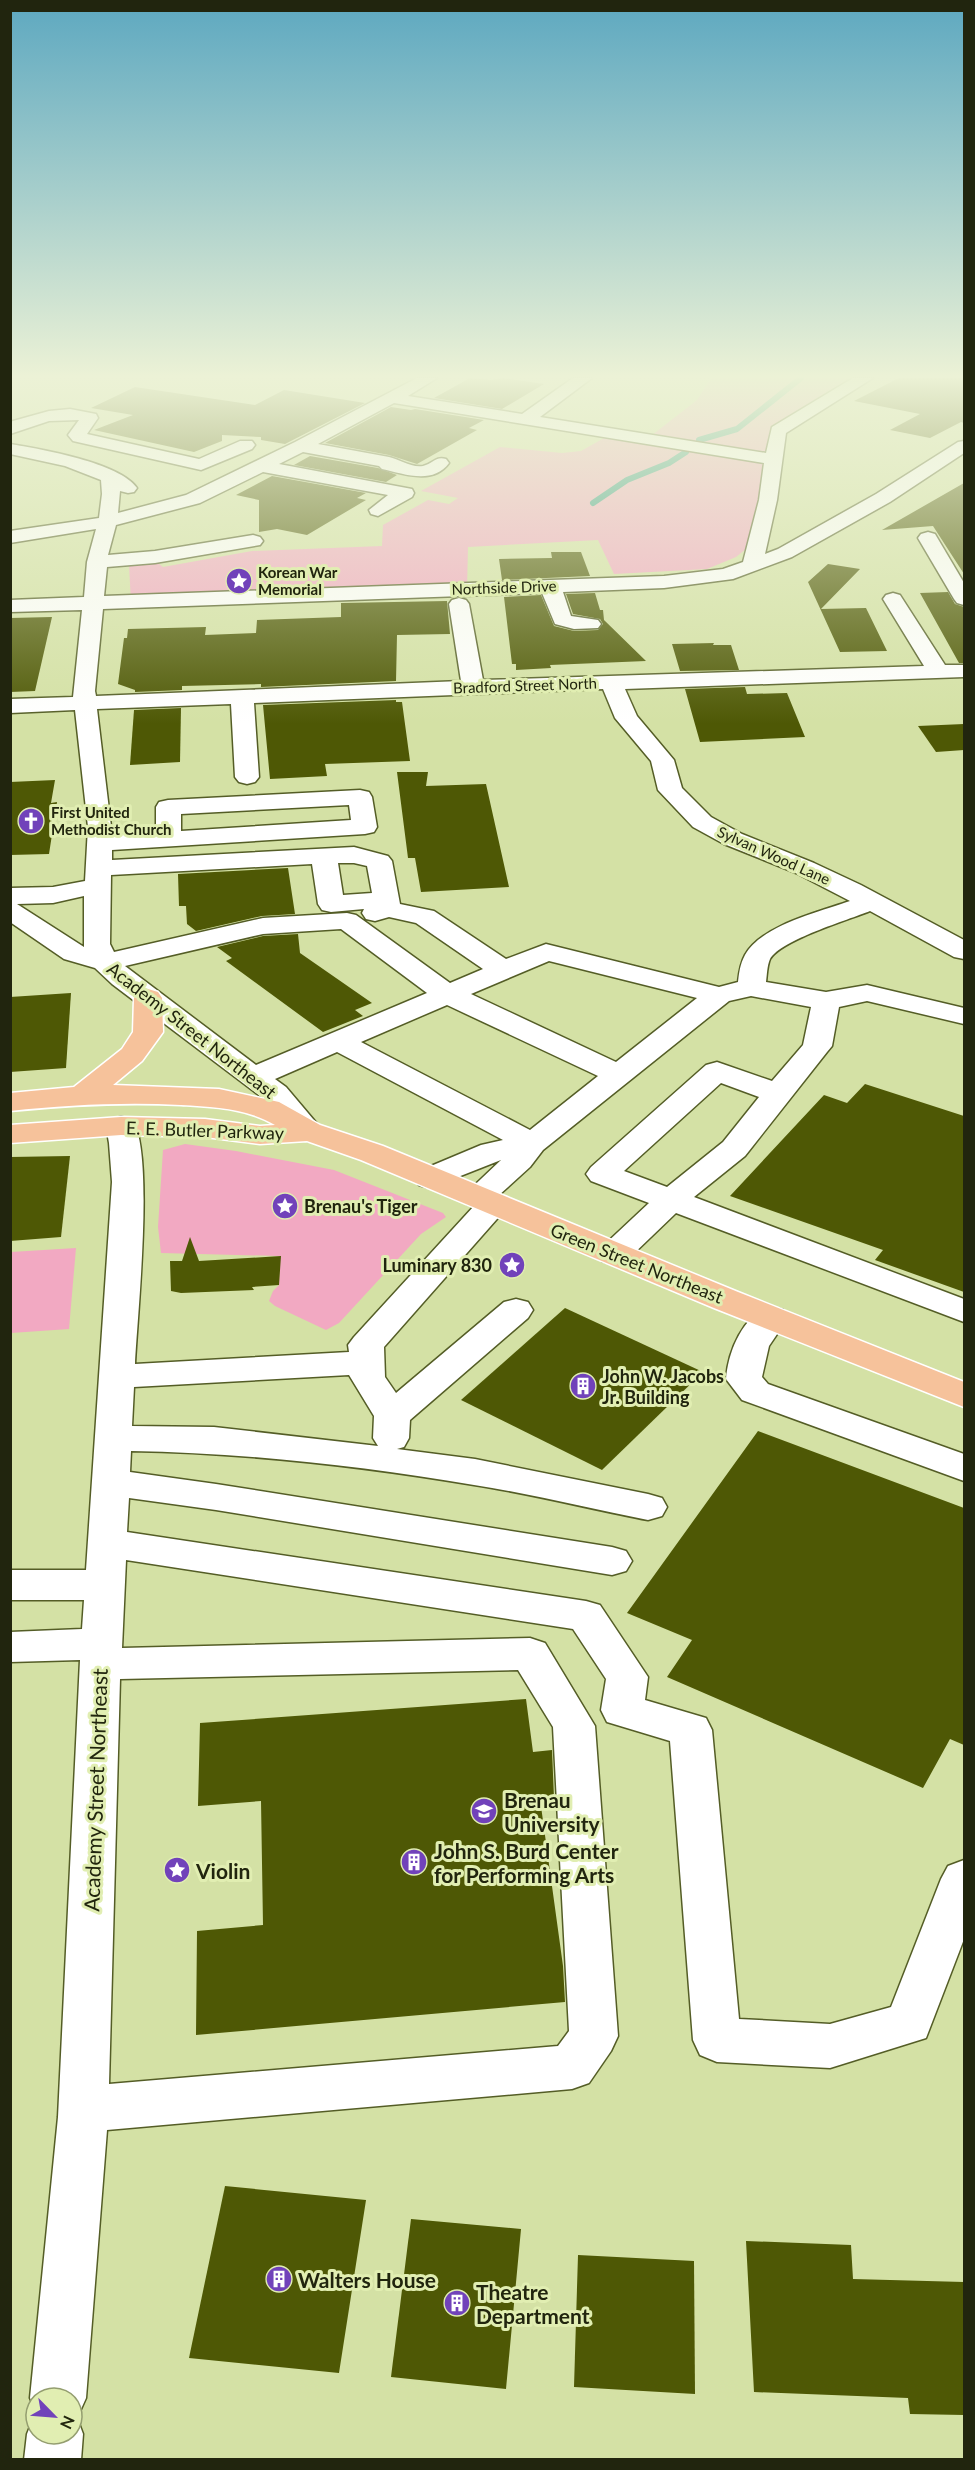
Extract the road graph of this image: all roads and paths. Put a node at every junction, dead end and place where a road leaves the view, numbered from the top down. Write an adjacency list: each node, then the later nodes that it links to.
1 (111, 493): 9 (street, Academy Street Northeast)
2 (136, 493): 7 (street)
3 (205, 493): 7 (street)
4 (405, 493): 8 (street)
5 (769, 493): 14 (street)
6 (890, 493): 14 (street, Northside Drive)
7 (193, 499): 9 (street)
8 (378, 510)
9 (107, 522): 10 (street); 13 (street, Academy Street Northeast)
10 (15, 537): 13 (street)
11 (928, 538): 18 (street)
12 (253, 541): 13 (street)
13 (98, 557): 21 (street, Academy Street Northeast)
14 (752, 565): 15 (street, Northside Drive)
15 (550, 585): 16 (street, Northside Drive); 23 (street)
16 (242, 597): 21 (street, Northside Drive); 22 (street)
17 (893, 599): 25 (street)
18 (964, 599)
19 (459, 604): 27 (street)
20 (10, 606): 21 (street, Northside Drive)
21 (97, 616): 29 (street, Academy Street Northeast)
22 (235, 618)
23 (591, 624)
24 (964, 671): 25 (street, Bradford Street North)
25 (939, 672): 26 (street, Bradford Street North)
26 (610, 682): 27 (street, Bradford Street North); 37 (street, Sylvan Wood Lane)
27 (473, 687): 28 (street, Bradford Street North)
28 (242, 697): 29 (street, Bradford Street North); 31 (street)
29 (85, 704): 30 (street, Bradford Street North); 34 (street, Academy Street Northeast)
30 (10, 706)
31 (247, 777)
32 (354, 855): 33 (street); 34 (street); 38 (street)
33 (324, 856): 34 (street); 40 (street)
34 (98, 866): 35 (street); 36 (street); 42 (street, Academy Street Northeast)
35 (10, 884)
36 (10, 896)
37 (871, 902): 41 (street, Sylvan Wood Lane); 44 (street)
38 (386, 905): 40 (street); 43 (street)
39 (10, 910): 42 (street)
40 (339, 913): 42 (street); 45 (street)
41 (964, 951)
42 (105, 962): 47 (street, Academy Street Northeast)
43 (504, 970): 45 (street); 46 (street)
44 (751, 988): 46 (street); 48 (street)
45 (447, 994): 50 (street); 51 (street)
46 (719, 994): 51 (street)
47 (148, 998): 52 (street, Academy Street Northeast); 54 (highway)
48 (826, 1001): 49 (street); 53 (street)
49 (964, 1016)
50 (338, 1040): 52 (street); 59 (street)
51 (619, 1075): 59 (street)
52 (253, 1077): 57 (street, Academy Street Northeast)
53 (778, 1093): 61 (street); 61 (street)
54 (82, 1095): 55 (highway, E. E. Butler Parkway); 56 (highway); 57 (highway, E. E. Butler Parkway)
55 (10, 1102)
56 (121, 1126): 57 (highway, E. E. Butler Parkway); 58 (highway, E. E. Butler Parkway); 68 (street, Academy Street Northeast)
57 (309, 1132): 60 (highway, Green Street Northeast)
58 (10, 1134)
59 (532, 1143): 60 (street); 62 (street)
60 (430, 1178): 62 (highway, Green Street Northeast)
61 (671, 1200): 63 (street); 65 (street)
62 (485, 1201): 63 (highway, Green Street Northeast); 67 (street)
63 (615, 1254): 66 (highway, Green Street Northeast)
64 (516, 1310): 70 (street)
65 (964, 1311)
66 (771, 1318): 69 (highway, Green Street Northeast); 73 (street)
67 (367, 1363): 68 (street); 70 (street)
68 (117, 1377): 71 (street, Academy Street Northeast)
69 (964, 1395)
70 (392, 1416): 72 (street)
71 (113, 1438): 72 (street); 74 (street, Academy Street Northeast)
72 (389, 1461): 75 (street)
73 (964, 1468)
74 (111, 1483): 76 (street, Academy Street Northeast); 77 (street)
75 (648, 1507)
76 (107, 1543): 79 (street, Academy Street Northeast); 82 (street)
77 (612, 1561)
78 (10, 1585): 79 (street)
79 (105, 1585): 81 (street, Academy Street Northeast)
80 (10, 1647): 81 (street)
81 (101, 1654): 83 (street, Academy Street Northeast); 83 (street)
82 (964, 1879)
83 (83, 2109): 84 (street, Academy Street Northeast)
84 (59, 2386)

